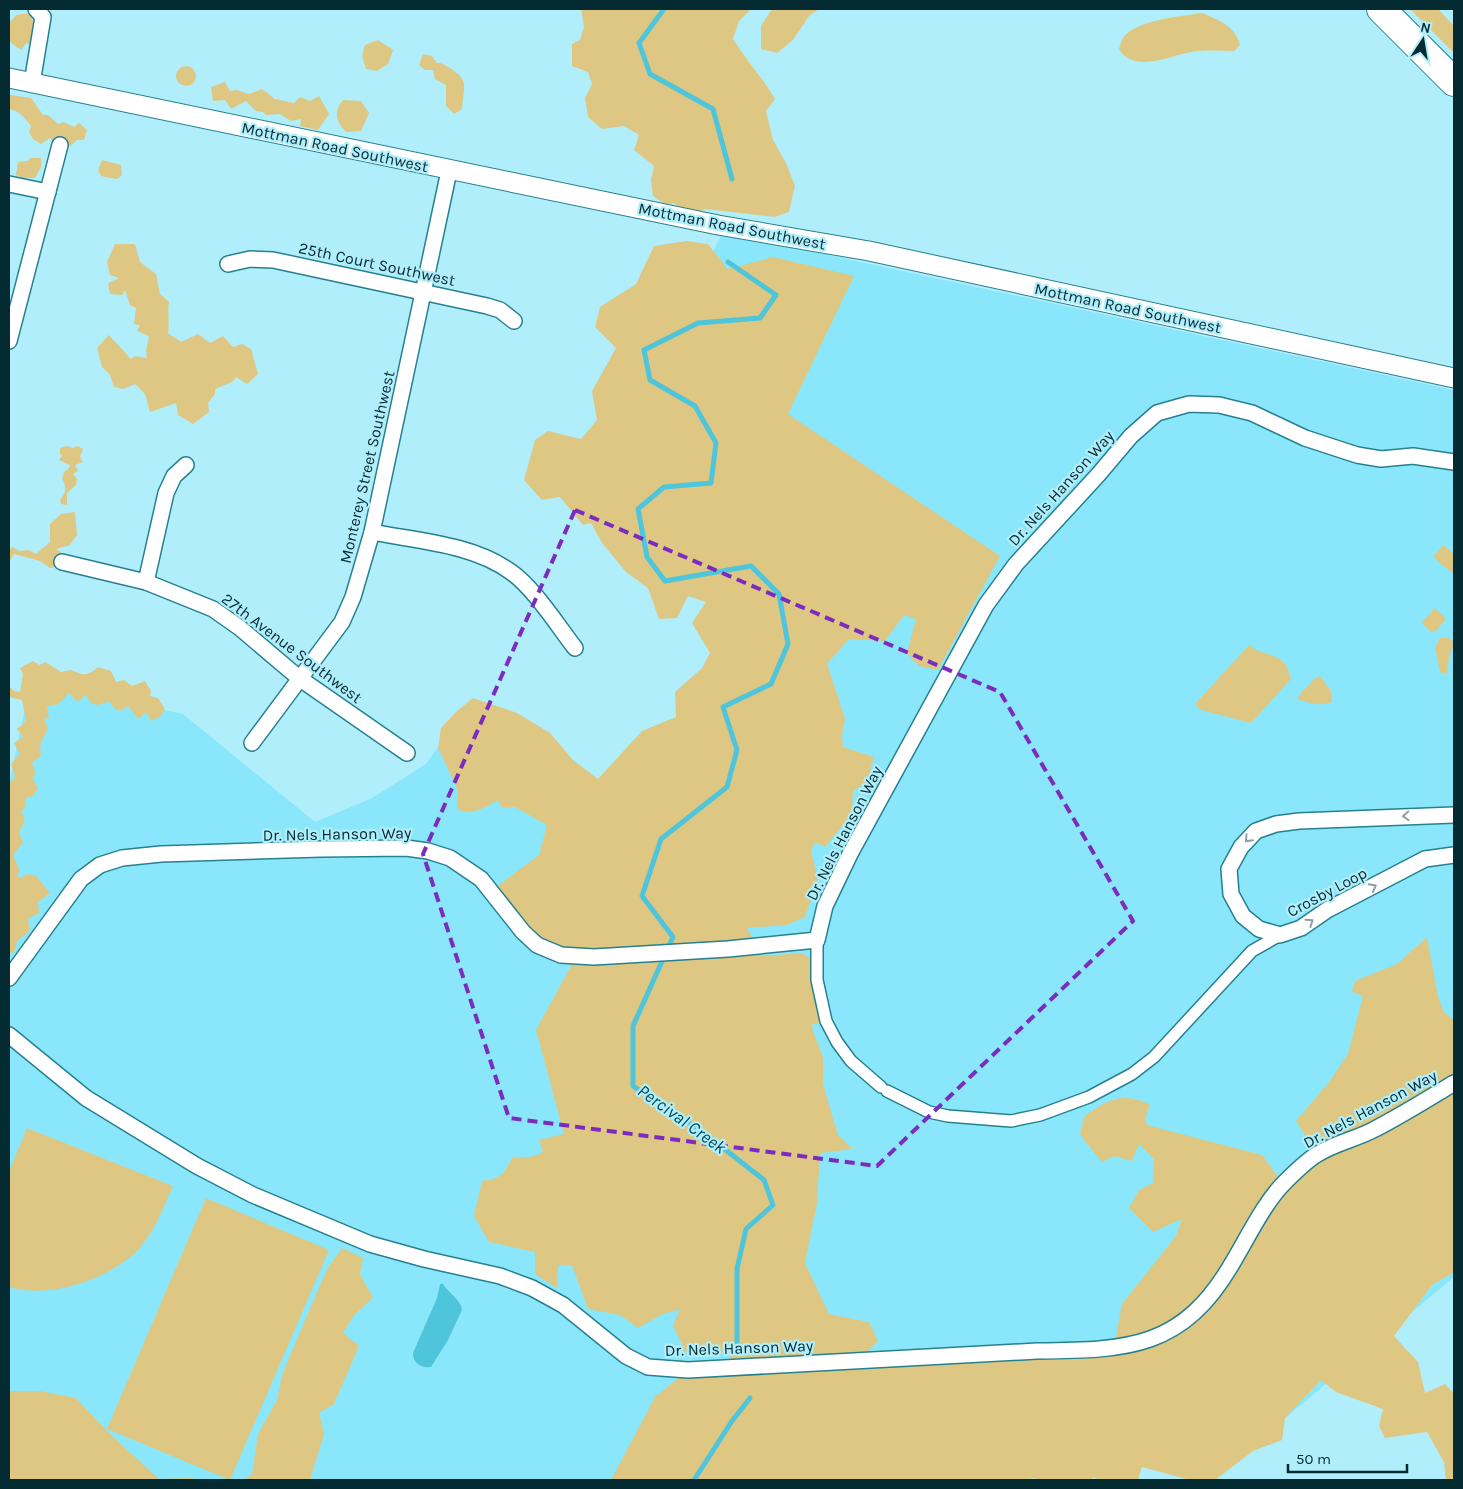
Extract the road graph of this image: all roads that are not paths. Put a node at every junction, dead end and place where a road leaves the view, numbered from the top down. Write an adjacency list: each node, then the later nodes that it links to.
1 (36, 9): 5 (street)
2 (1381, 9): 4 (highway)
3 (9, 78): 5 (street, Mottman Road Southwest)
4 (1454, 82)
5 (32, 83): 7 (street, Mottman Road Southwest)
6 (60, 145): 9 (street)
7 (449, 171): 11 (street, Monterey Street Southwest); 14 (street, Mottman Road Southwest)
8 (9, 184): 9 (street)
9 (48, 192): 13 (street)
10 (228, 264): 11 (street, 25th Court Southwest)
11 (425, 292): 12 (street, 25th Court Southwest); 17 (street, Monterey Street Southwest)
12 (514, 321)
13 (9, 341)
14 (1454, 378)
15 (1454, 462): 27 (street, Dr. Nels Hanson Way)
16 (186, 465): 19 (street)
17 (372, 532): 20 (street); 21 (street, Monterey Street Southwest)
18 (62, 562): 19 (street, 27th Avenue Southwest)
19 (146, 582): 21 (street, 27th Avenue Southwest)
20 (575, 648)
21 (299, 678): 22 (street, Monterey Street Southwest); 23 (street, 27th Avenue Southwest)
22 (252, 743)
23 (407, 753)
24 (1454, 814): 26 (street, Crosby Loop, one-way to 26)
25 (1454, 855): 26 (street, Crosby Loop, one-way to 25)
26 (1280, 935): 27 (street)
27 (817, 940): 28 (street, Dr. Nels Hanson Way)
28 (9, 978)
29 (9, 1034): 30 (street, Dr. Nels Hanson Way)
30 (1454, 1083)

